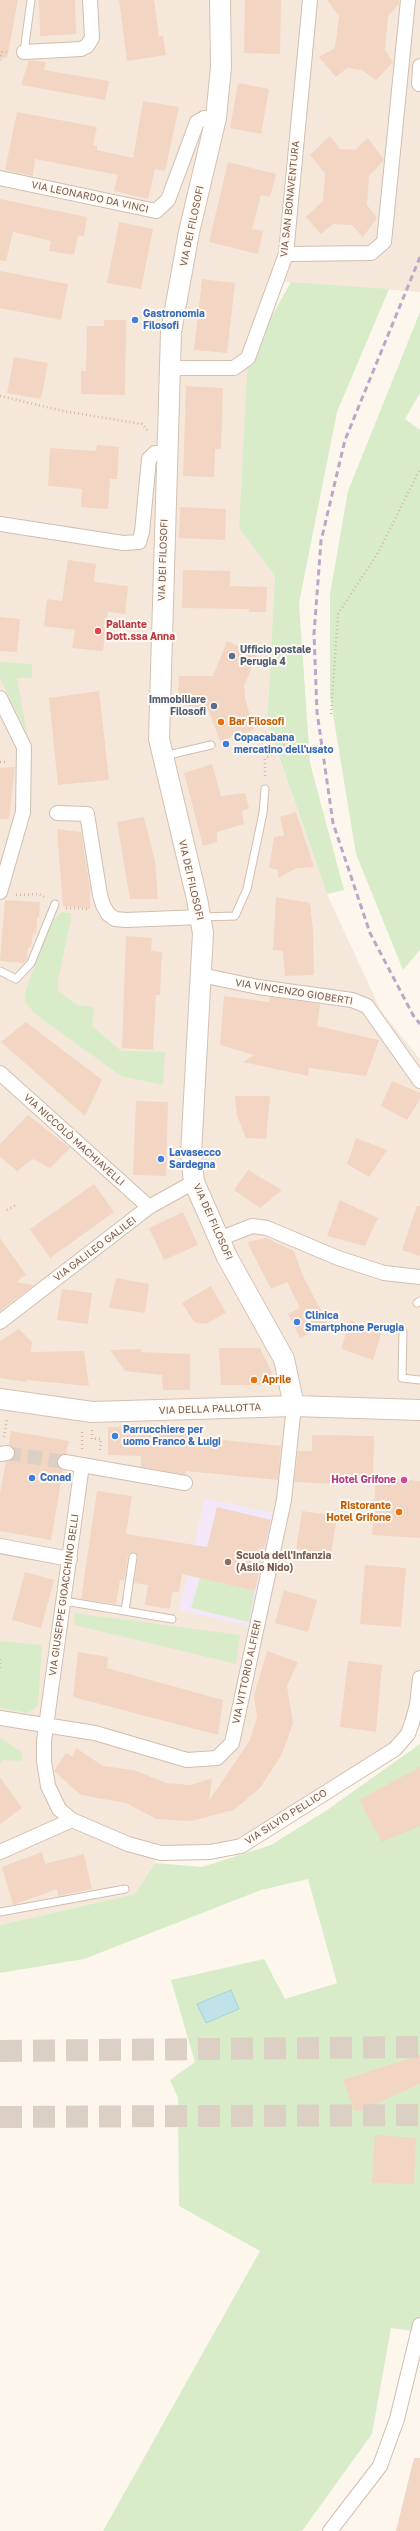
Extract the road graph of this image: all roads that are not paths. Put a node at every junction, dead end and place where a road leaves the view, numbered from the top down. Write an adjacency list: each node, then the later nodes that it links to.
1 (31, 0): 6 (lane)
2 (90, 0): 6 (street)
3 (220, 0): 9 (street, VIA DEI FILOSOFI)
4 (310, 0): 11 (street, VIA SAN BONAVENTURA)
5 (408, 0): 11 (street)
6 (24, 52)
7 (420, 66): 8 (street)
8 (419, 84)
9 (216, 118): 10 (street, VIA LEONARDO DA VINCI); 12 (street, VIA DEI FILOSOFI)
10 (0, 178)
11 (286, 254): 12 (street, VIA SAN BONAVENTURA)
12 (170, 368): 13 (street, VIA DEI FILOSOFI)
13 (166, 453): 14 (street, VIA DEI FILOSOFI); 17 (street, VIA DEI FILOSOFI)
14 (0, 524)
15 (0, 698): 20 (street)
16 (211, 745): 17 (lane)
17 (161, 757): 22 (street, VIA DEI FILOSOFI)
18 (265, 789): 22 (lane)
19 (57, 814): 22 (street)
20 (4, 893)
21 (55, 904): 23 (lane)
22 (201, 917): 24 (street, VIA DEI FILOSOFI)
23 (0, 971)
24 (201, 976): 26 (street, VIA VINCENZO GIOBERTI); 27 (street, VIA DEI FILOSOFI)
25 (0, 1073): 28 (street, VIA NICCOLÒ MACHIAVELLI)
26 (420, 1081)
27 (194, 1182): 28 (street, VIA GALILEO GALILEI); 29 (street, VIA DEI FILOSOFI)
28 (149, 1207): 31 (street, VIA GALILEO GALILEI)
29 (219, 1239): 30 (street); 35 (street, VIA DEI FILOSOFI)
30 (420, 1277)
31 (0, 1322)
32 (403, 1332): 33 (lane)
33 (420, 1380)
34 (6, 1400): 35 (street, VIA DELLA PALLOTTA)
35 (294, 1406): 36 (street, VIA DELLA PALLOTTA); 48 (street, VIA VITTORIO ALFIERI)
36 (420, 1410)
37 (65, 1462): 38 (street)
38 (82, 1465): 39 (street); 42 (street, VIA GIUSEPPE GIOACCHINO BELLI)
39 (186, 1483)
40 (0, 1546): 42 (street)
41 (133, 1557): 44 (lane)
42 (70, 1559): 43 (street, VIA GIUSEPPE GIOACCHINO BELLI)
43 (64, 1601): 44 (lane); 48 (street, VIA GIUSEPPE GIOACCHINO BELLI)
44 (125, 1611): 45 (lane)
45 (172, 1619)
46 (420, 1678): 49 (street, VIA SILVIO PELLICO)
47 (0, 1718): 48 (street, VIA VITTORIO ALFIERI)
48 (45, 1725): 49 (street, VIA GIUSEPPE GIOACCHINO BELLI)
49 (72, 1820): 50 (street)
50 (0, 1852)
51 (125, 1889): 52 (lane)
52 (0, 1912)
53 (420, 2325): 54 (street)
54 (330, 2531)

